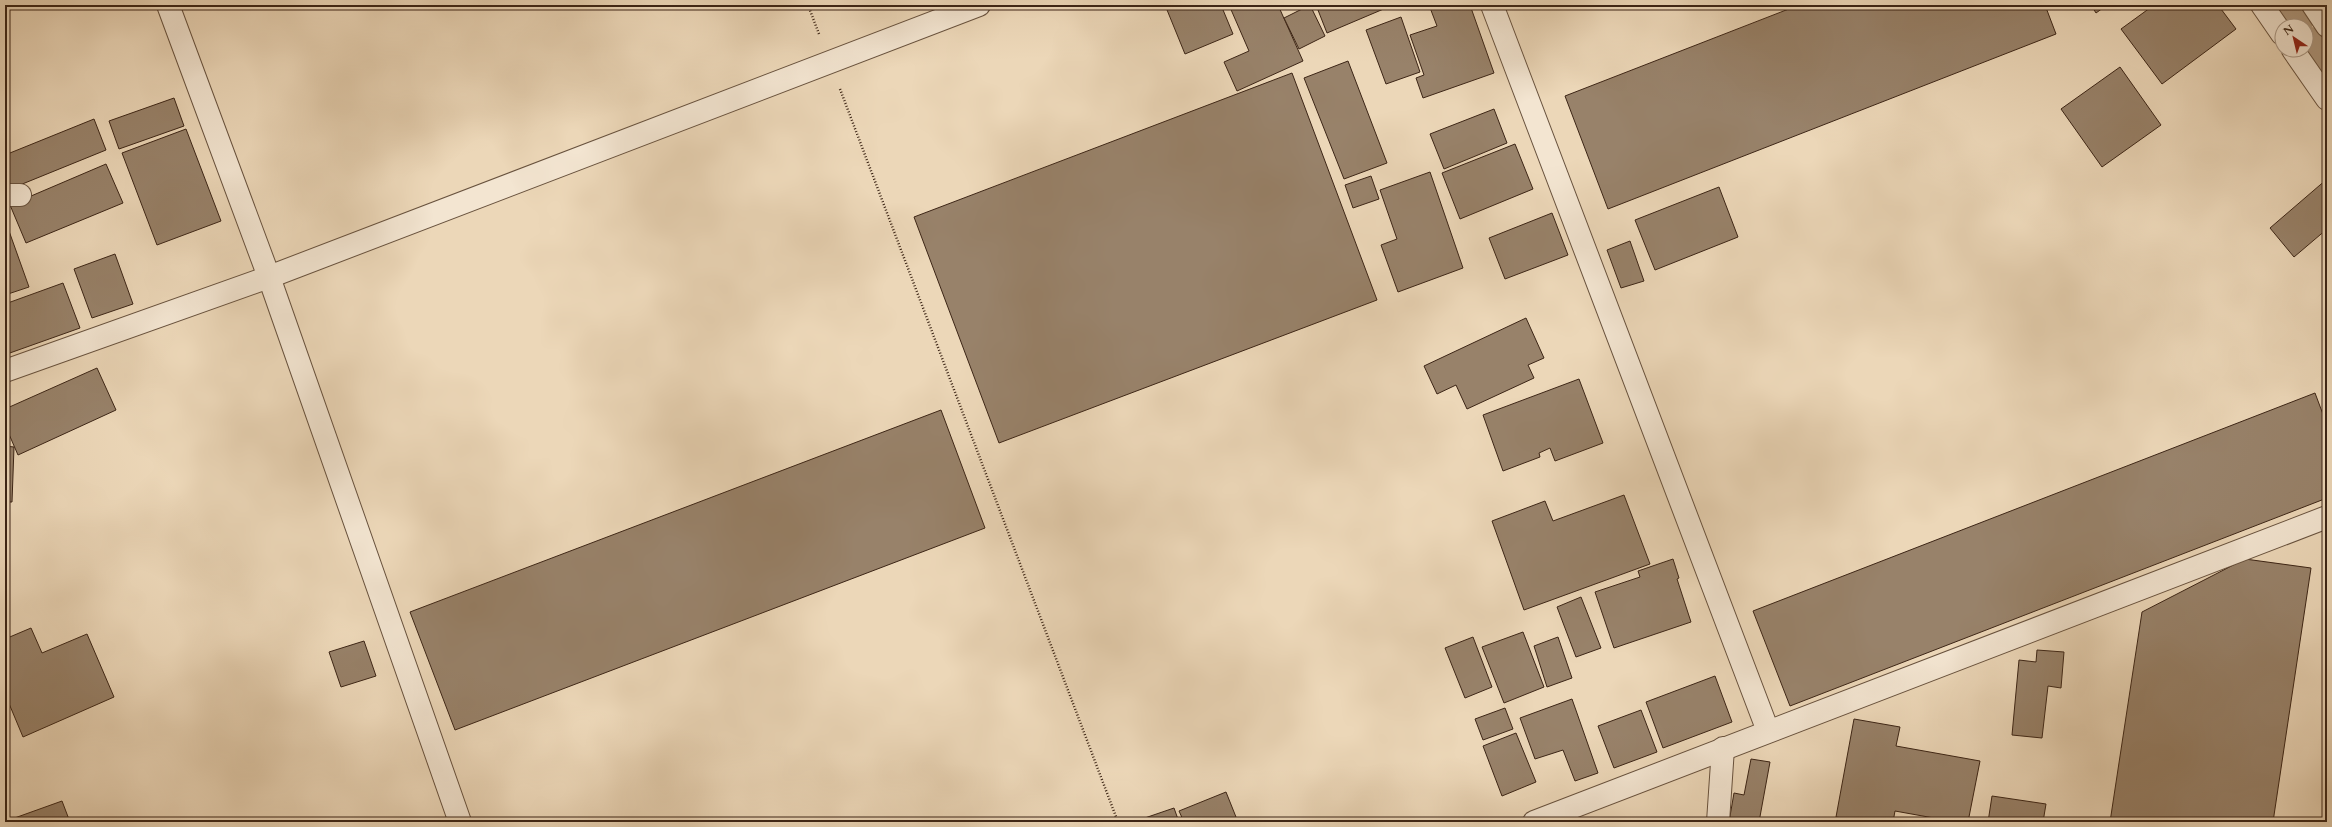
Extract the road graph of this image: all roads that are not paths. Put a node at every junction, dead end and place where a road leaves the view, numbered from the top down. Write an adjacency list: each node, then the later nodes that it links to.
1 (168, 5): 10 (street)
2 (979, 5): 10 (street)
3 (1492, 5): 13 (street)
4 (2262, 5): 6 (street)
5 (2313, 5): 7 (street)
6 (2274, 22)
7 (2327, 26)
8 (2299, 58): 9 (street)
9 (2327, 99)
10 (269, 277): 11 (street); 15 (street)
11 (5, 371)
12 (2327, 517): 13 (street)
13 (1768, 731): 14 (street)
14 (1723, 748): 16 (street); 17 (street)
15 (460, 822)
16 (1534, 822)
17 (1718, 822)

